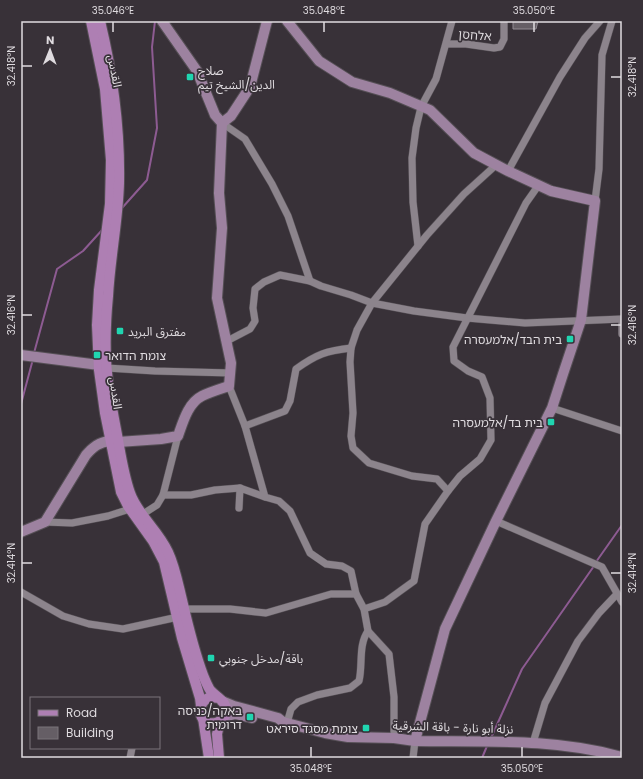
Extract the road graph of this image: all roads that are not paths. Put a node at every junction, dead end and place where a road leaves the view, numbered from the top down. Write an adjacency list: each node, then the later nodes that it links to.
1 (91, 21): 27 (main road, القدس)
2 (100, 21): 27 (main road, القدس)
3 (162, 21): 12 (street)
4 (266, 21): 12 (street)
5 (286, 21): 11 (street)
6 (452, 21): 10 (street)
7 (504, 21): 10 (street, אלחסן)
8 (600, 21): 14 (street)
9 (612, 21): 16 (street)
10 (447, 44): 11 (street)
11 (421, 107): 13 (street); 17 (street)
12 (222, 124): 18 (street); 24 (street)
13 (496, 165): 14 (street); 17 (street)
14 (508, 171): 15 (street)
15 (538, 186): 16 (street); 20 (street)
16 (595, 201): 22 (street)
17 (418, 246): 19 (street)
18 (310, 281): 19 (street); 24 (street)
19 (372, 304): 20 (street); 25 (street)
20 (467, 318): 22 (street); 36 (street)
21 (622, 319): 22 (street); 23 (street)
22 (581, 320): 30 (street)
23 (622, 334)
24 (227, 341): 28 (street)
25 (351, 348): 31 (street); 36 (street)
26 (21, 355): 27 (street)
27 (104, 367): 28 (street); 34 (main road, القدس)
28 (231, 373): 29 (street)
29 (229, 386): 31 (street); 33 (street)
30 (552, 408): 32 (street); 42 (street)
31 (245, 426): 38 (street)
32 (622, 430)
33 (178, 436): 34 (street); 37 (street)
34 (114, 442): 40 (main road, القدس); 41 (main road, القدس); 43 (street)
35 (240, 488): 37 (street); 38 (street); 39 (street)
36 (448, 491): 49 (street)
37 (163, 495): 41 (street)
38 (265, 497): 46 (street)
39 (238, 508)
40 (130, 509): 43 (street); 50 (main road, القدس)
41 (143, 514): 50 (main road, القدس)
42 (496, 521): 47 (street); 58 (street)
43 (45, 522): 44 (street)
44 (21, 532)
45 (21, 592): 50 (street)
46 (356, 594): 49 (street); 50 (street)
47 (617, 594): 48 (street); 59 (street)
48 (622, 602)
49 (364, 609): 51 (street)
50 (181, 613): 52 (main road, القدس); 53 (main road, القدس)
51 (368, 631): 56 (street); 57 (street)
52 (220, 699): 53 (main road); 55 (main road); 56 (street, نزلة أبو نارة - باقة الشرقية)
53 (201, 706): 54 (main road)
54 (203, 718): 55 (main road); 61 (main road)
55 (222, 719): 56 (street, نزلة أبو نارة - باقة الشرقية); 62 (main road)
56 (285, 722): 57 (street, نزلة أبو نارة - باقة الشرقية)
57 (394, 738): 58 (street, نزلة أبو نارة - باقة الشرقية)
58 (415, 741): 59 (street, نزلة أبو نارة - باقة الشرقية); 63 (street)
59 (533, 743): 60 (street, نزلة أبو نارة - باقة الشرقية)
60 (622, 757)
61 (209, 758)
62 (219, 758)
63 (413, 758)

